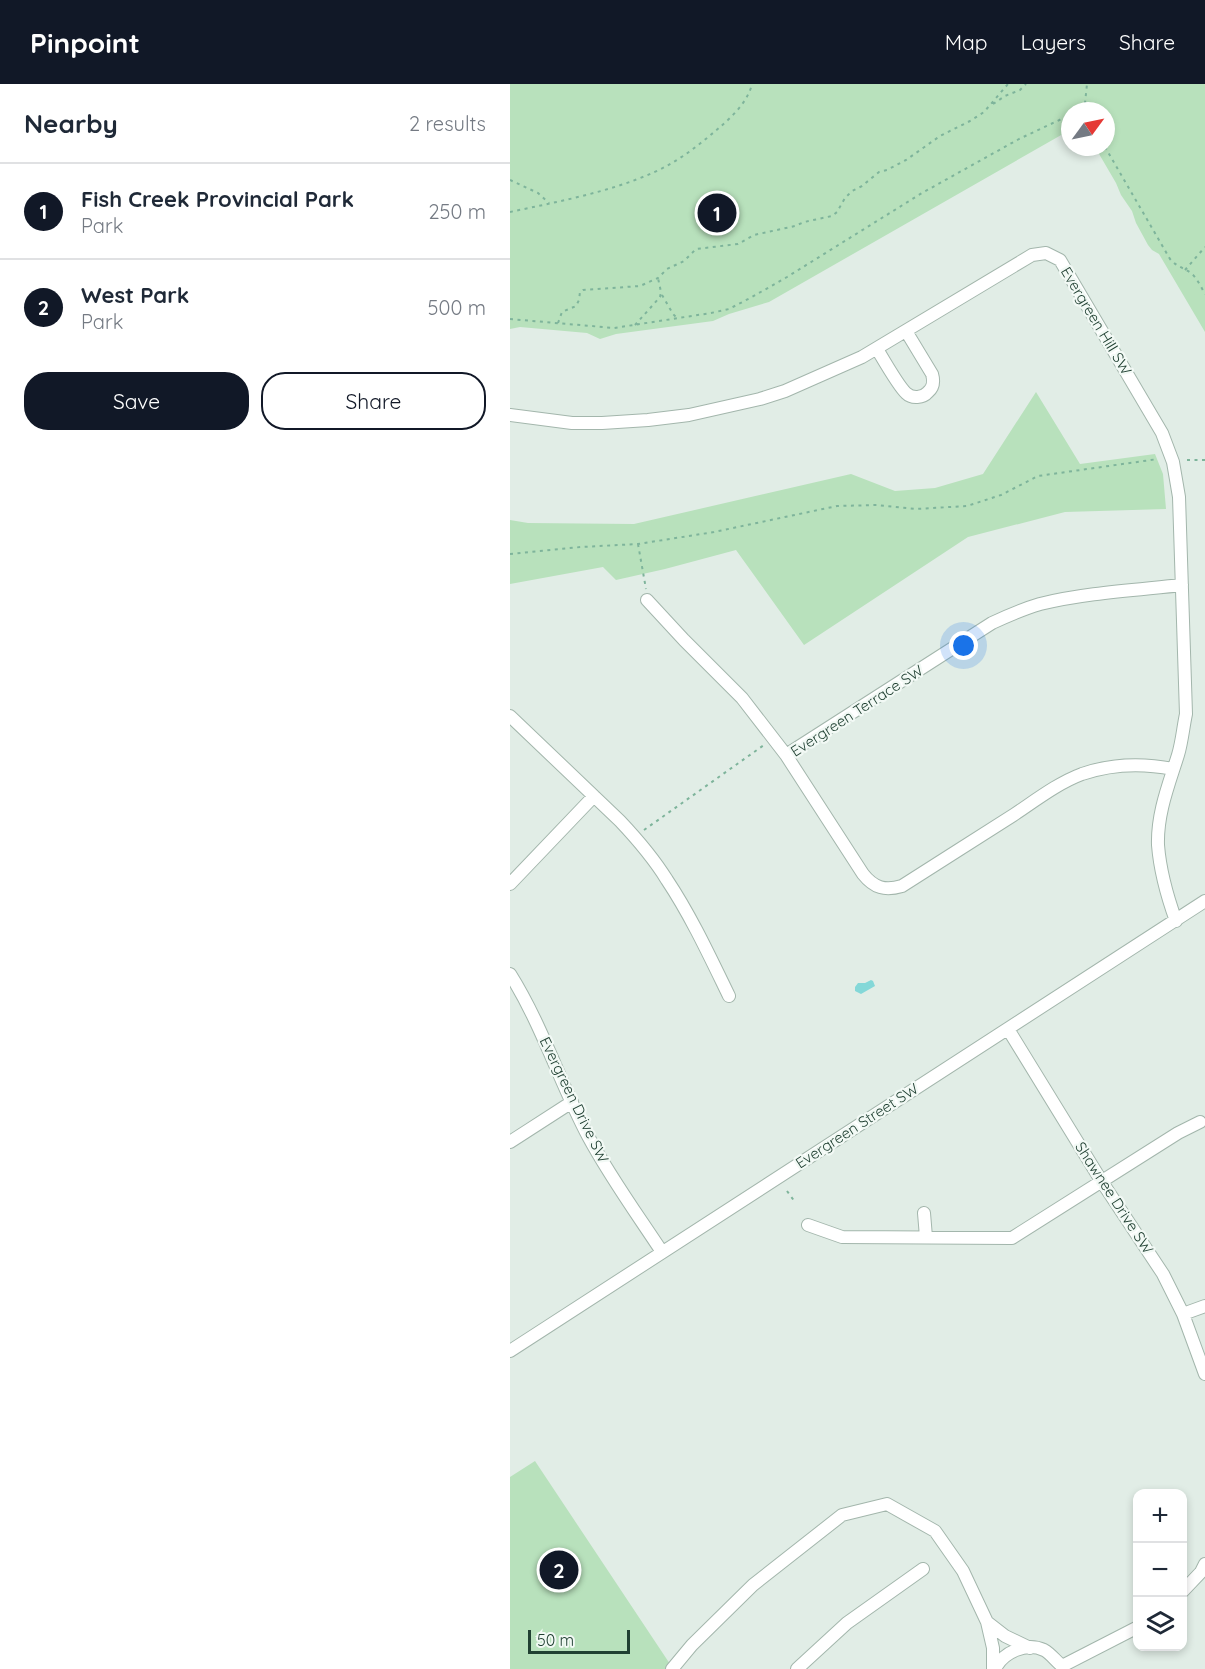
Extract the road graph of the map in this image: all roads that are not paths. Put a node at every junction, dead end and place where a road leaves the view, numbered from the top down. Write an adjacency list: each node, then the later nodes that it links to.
1 (906, 331): 2 (street, Evergreen Hill SW); 2 (street); 4 (street, Evergreen Hill SW)
2 (877, 349): 3 (street, Evergreen Hill SW)
3 (510, 415)
4 (1182, 585): 7 (street, Evergreen Terrace SW); 8 (street, Evergreen Hill SW)
5 (647, 600): 7 (street)
6 (510, 717): 9 (street)
7 (786, 755): 8 (street, Evergreen Terrace SW)
8 (1173, 769): 12 (street, Evergreen Hill SW)
9 (594, 796): 10 (street); 14 (street)
10 (510, 884)
11 (1205, 901): 12 (street, Evergreen Street SW)
12 (1176, 921): 15 (street, Evergreen Street SW)
13 (510, 974): 16 (street, Evergreen Drive SW)
14 (729, 996)
15 (1008, 1029): 19 (street, Shawnee Drive SW); 23 (street, Evergreen Street SW)
16 (572, 1102): 18 (street); 23 (street, Evergreen Drive SW)
17 (1200, 1122): 19 (street)
18 (510, 1142)
19 (1102, 1182): 22 (street); 25 (street, Shawnee Drive SW)
20 (924, 1213): 22 (street)
21 (808, 1225): 22 (street)
22 (926, 1238)
23 (662, 1252): 26 (street, Evergreen Street SW)
24 (1205, 1306): 25 (street)
25 (1183, 1314): 27 (street, Shawnee Drive SW)
26 (510, 1351)
27 (1205, 1374)
28 (1205, 1564): 30 (street)
29 (924, 1569): 36 (street)
30 (1187, 1587)
31 (987, 1622): 33 (street); 35 (street); 37 (street)
32 (1133, 1629): 34 (street)
33 (1030, 1648): 34 (street); 37 (street)
34 (1062, 1667)
35 (672, 1669)
36 (797, 1669)
37 (994, 1669)

